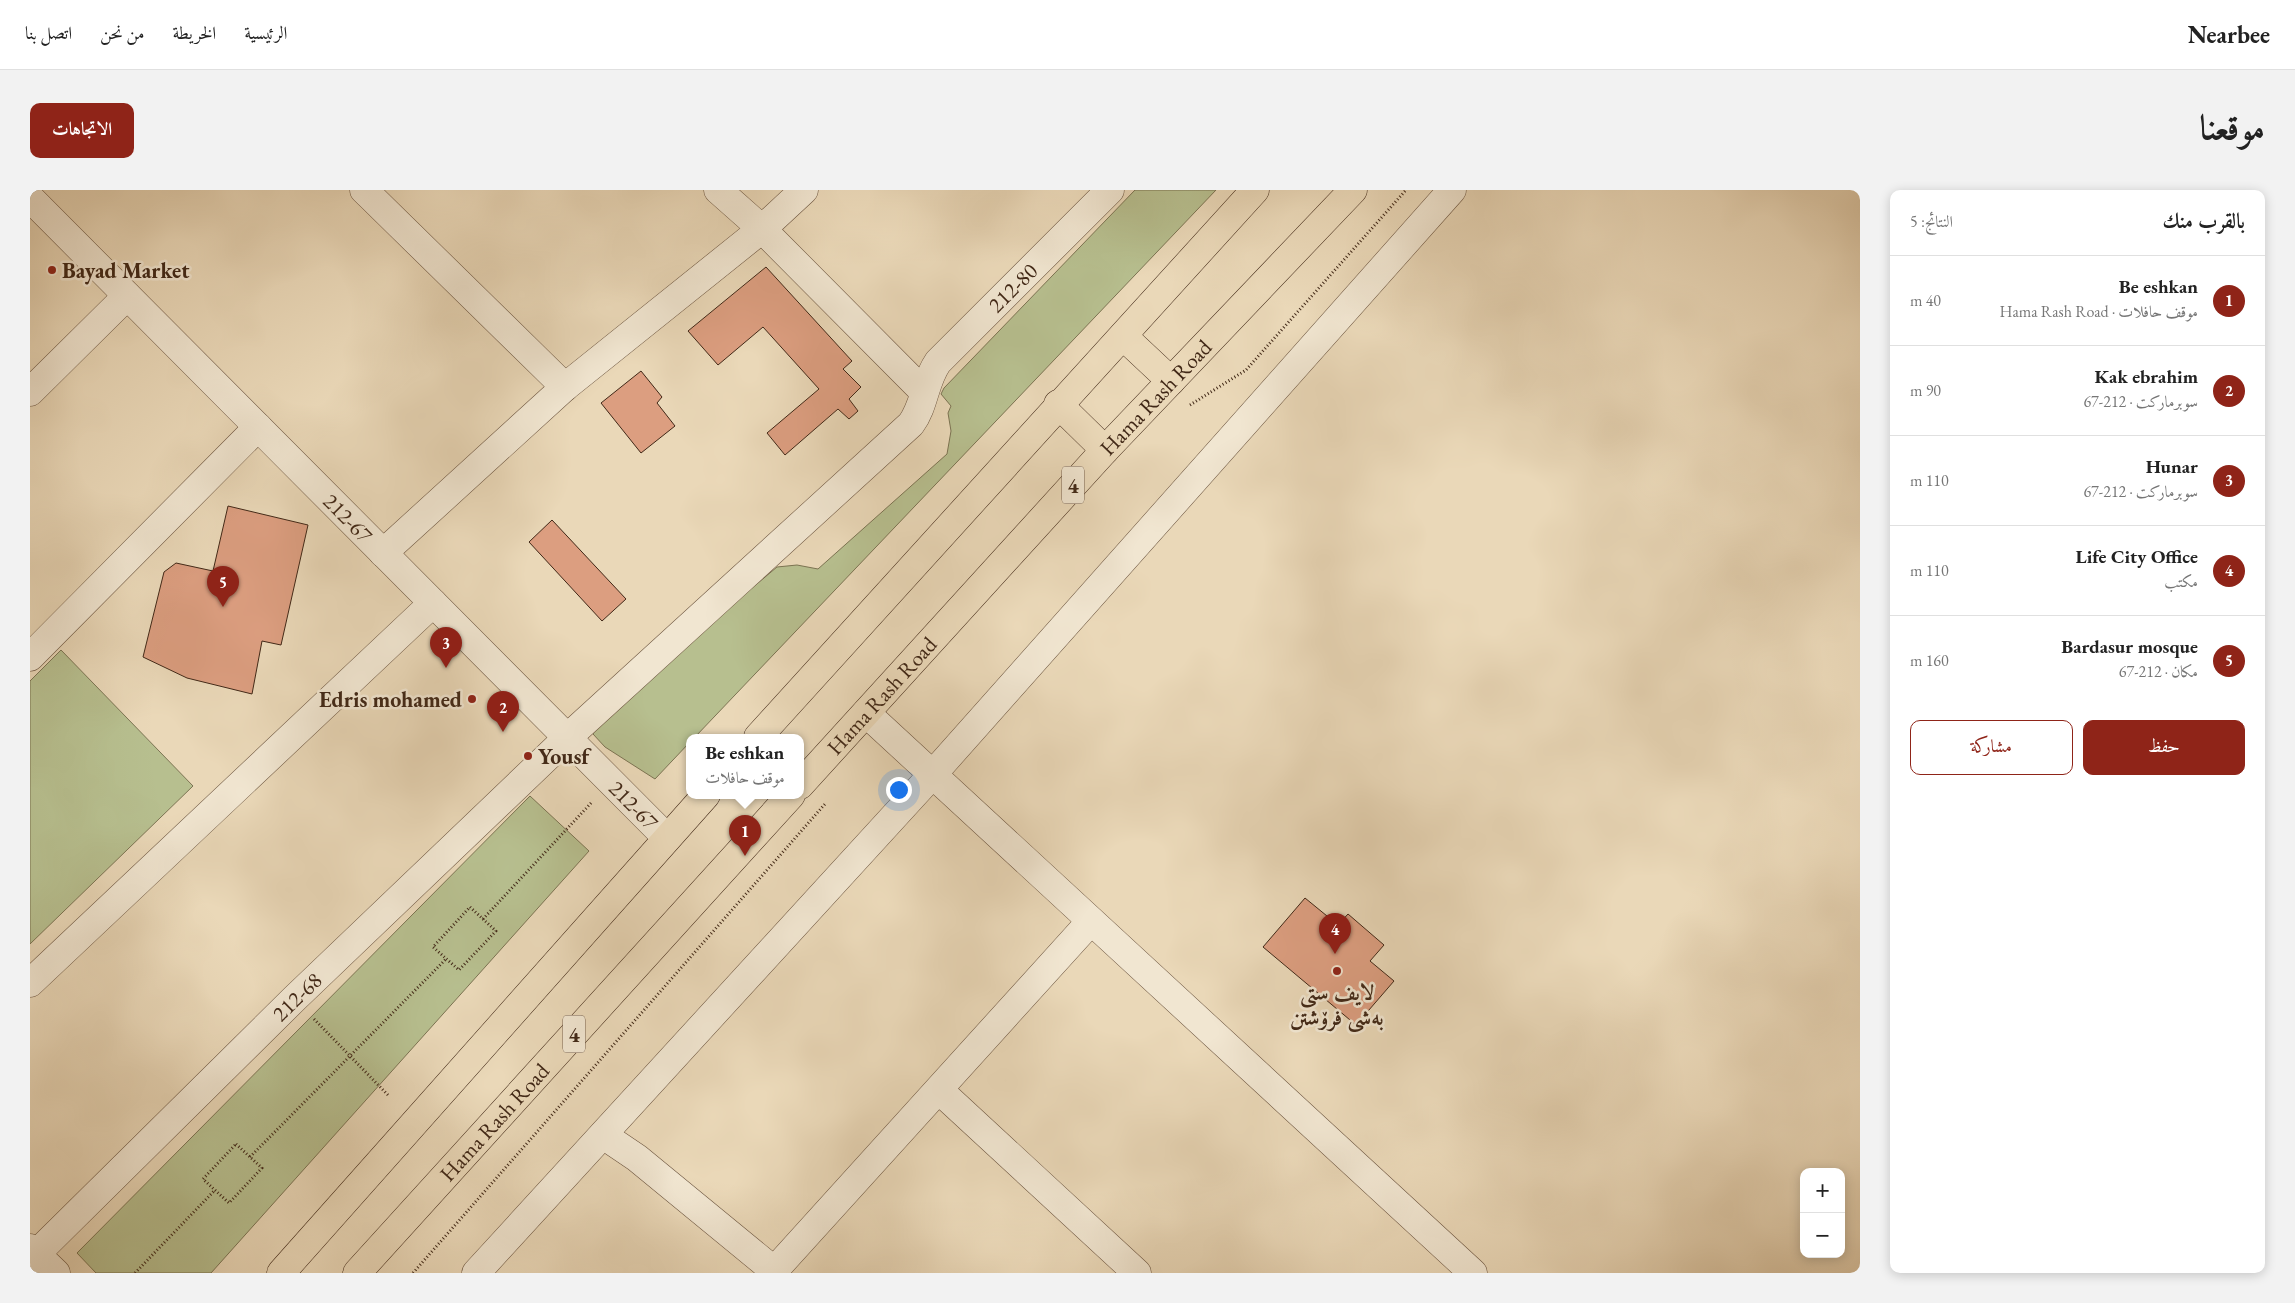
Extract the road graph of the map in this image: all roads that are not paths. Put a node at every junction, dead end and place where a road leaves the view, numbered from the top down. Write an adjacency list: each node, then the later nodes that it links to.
1 (364, 190): 13 (street)
2 (718, 190): 9 (street)
3 (804, 190): 9 (street)
4 (1110, 190): 15 (street, 212-80)
5 (1255, 190): 11 (highway)
6 (1353, 190): 12 (highway, Hama Rash Road / 4)
7 (1452, 190): 25 (street)
8 (30, 198): 10 (street, 212-67)
9 (762, 229): 13 (street); 15 (street)
10 (128, 296): 14 (street); 17 (street, 212-67)
11 (1122, 336): 12 (highway); 16 (highway)
12 (1171, 381): 18 (highway, Hama Rash Road / 4)
13 (565, 387): 19 (street)
14 (30, 392)
15 (924, 392): 24 (street, 212-80)
16 (1058, 404): 18 (highway); 23 (highway)
17 (258, 427): 19 (street, 212-67); 21 (street)
18 (1105, 450): 22 (highway, Hama Rash Road / 4)
19 (383, 553): 20 (street, 212-67)
20 (432, 603): 24 (street, 212-67); 31 (street)
21 (30, 657)
22 (866, 713): 25 (street); 26 (highway, Hama Rash Road / 4)
23 (761, 734)
24 (568, 738): 29 (street, 212-67); 34 (street, 212-68)
25 (932, 775): 30 (street); 33 (street)
26 (804, 781)
27 (702, 799): 29 (highway)
28 (788, 799): 38 (highway, Hama Rash Road / 4)
29 (667, 838): 37 (highway)
30 (1091, 922): 32 (street); 41 (street)
31 (30, 983)
32 (939, 1090): 35 (street); 40 (street)
33 (602, 1135): 35 (street); 39 (street)
34 (32, 1254): 36 (street)
35 (774, 1272)
36 (56, 1273)
37 (281, 1273)
38 (357, 1273)
39 (476, 1273)
40 (1137, 1273)
41 (1473, 1273)

